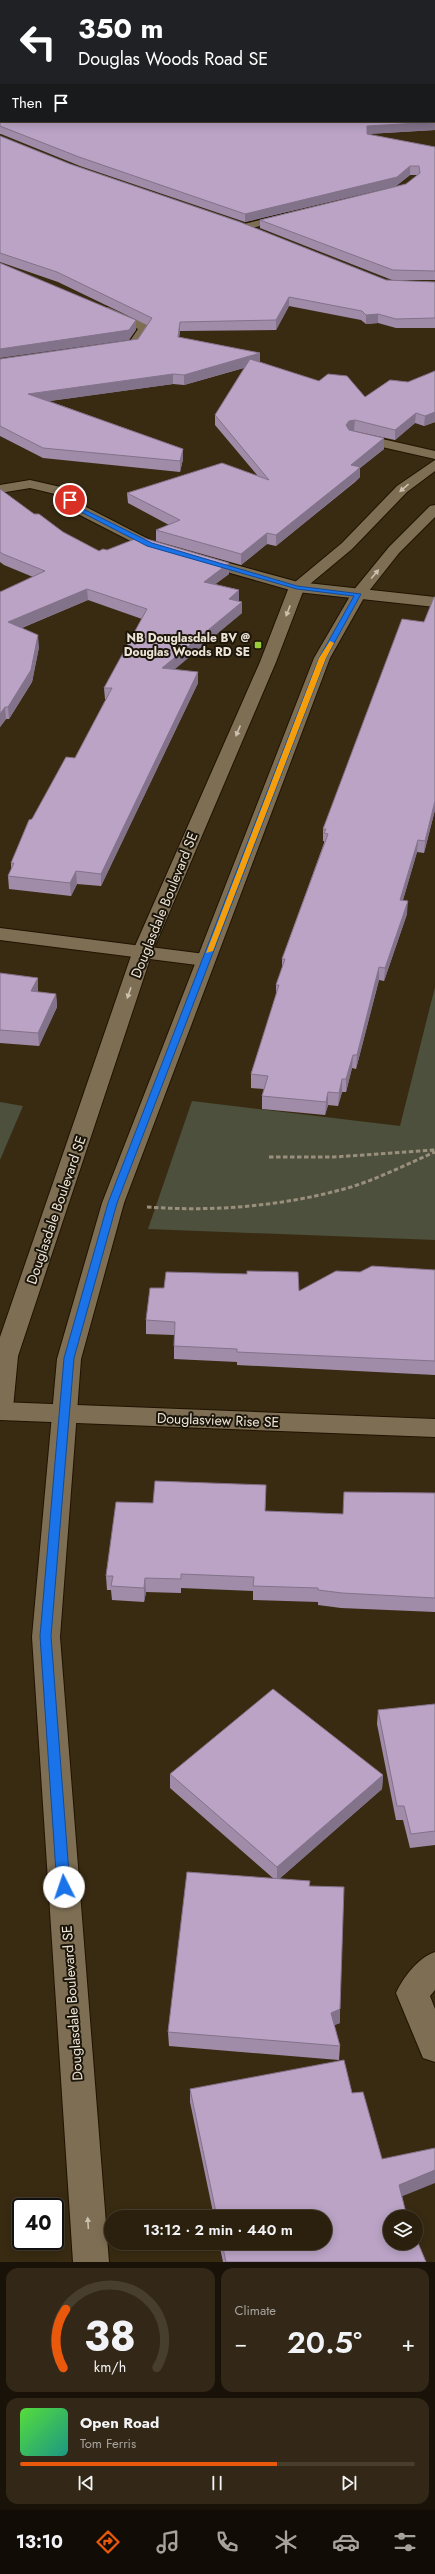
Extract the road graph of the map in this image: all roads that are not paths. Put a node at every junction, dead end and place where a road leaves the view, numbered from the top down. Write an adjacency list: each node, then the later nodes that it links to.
1 (296, 214): 3 (street)
2 (230, 222): 3 (street)
3 (244, 227): 4 (street)
4 (266, 236)
5 (96, 305): 6 (street)
6 (102, 349)
7 (354, 436): 8 (street)
8 (435, 455)
9 (435, 464): 12 (street, Douglasdale Boulevard SE, one-way to 12)
10 (0, 488): 12 (street)
11 (435, 509): 13 (street, Douglasdale Boulevard SE, one-way to 11)
12 (297, 587): 13 (street); 16 (street, Douglasdale Boulevard SE, one-way to 16)
13 (358, 594): 14 (street); 17 (street, Douglasdale Boulevard SE)
14 (435, 602)
15 (0, 934): 16 (street)
16 (142, 953): 17 (street); 18 (street, Douglasdale Boulevard SE, one-way to 18)
17 (205, 960): 20 (street, Douglasdale Boulevard SE)
18 (0, 1408)
19 (0, 1411): 20 (street, Douglasview Rise SE)
20 (63, 1413): 21 (street, Douglasview Rise SE); 24 (street, Douglasdale Boulevard SE, one-way to 20)
21 (435, 1428)
22 (435, 1966): 23 (street)
23 (435, 2047)
24 (91, 2262)

